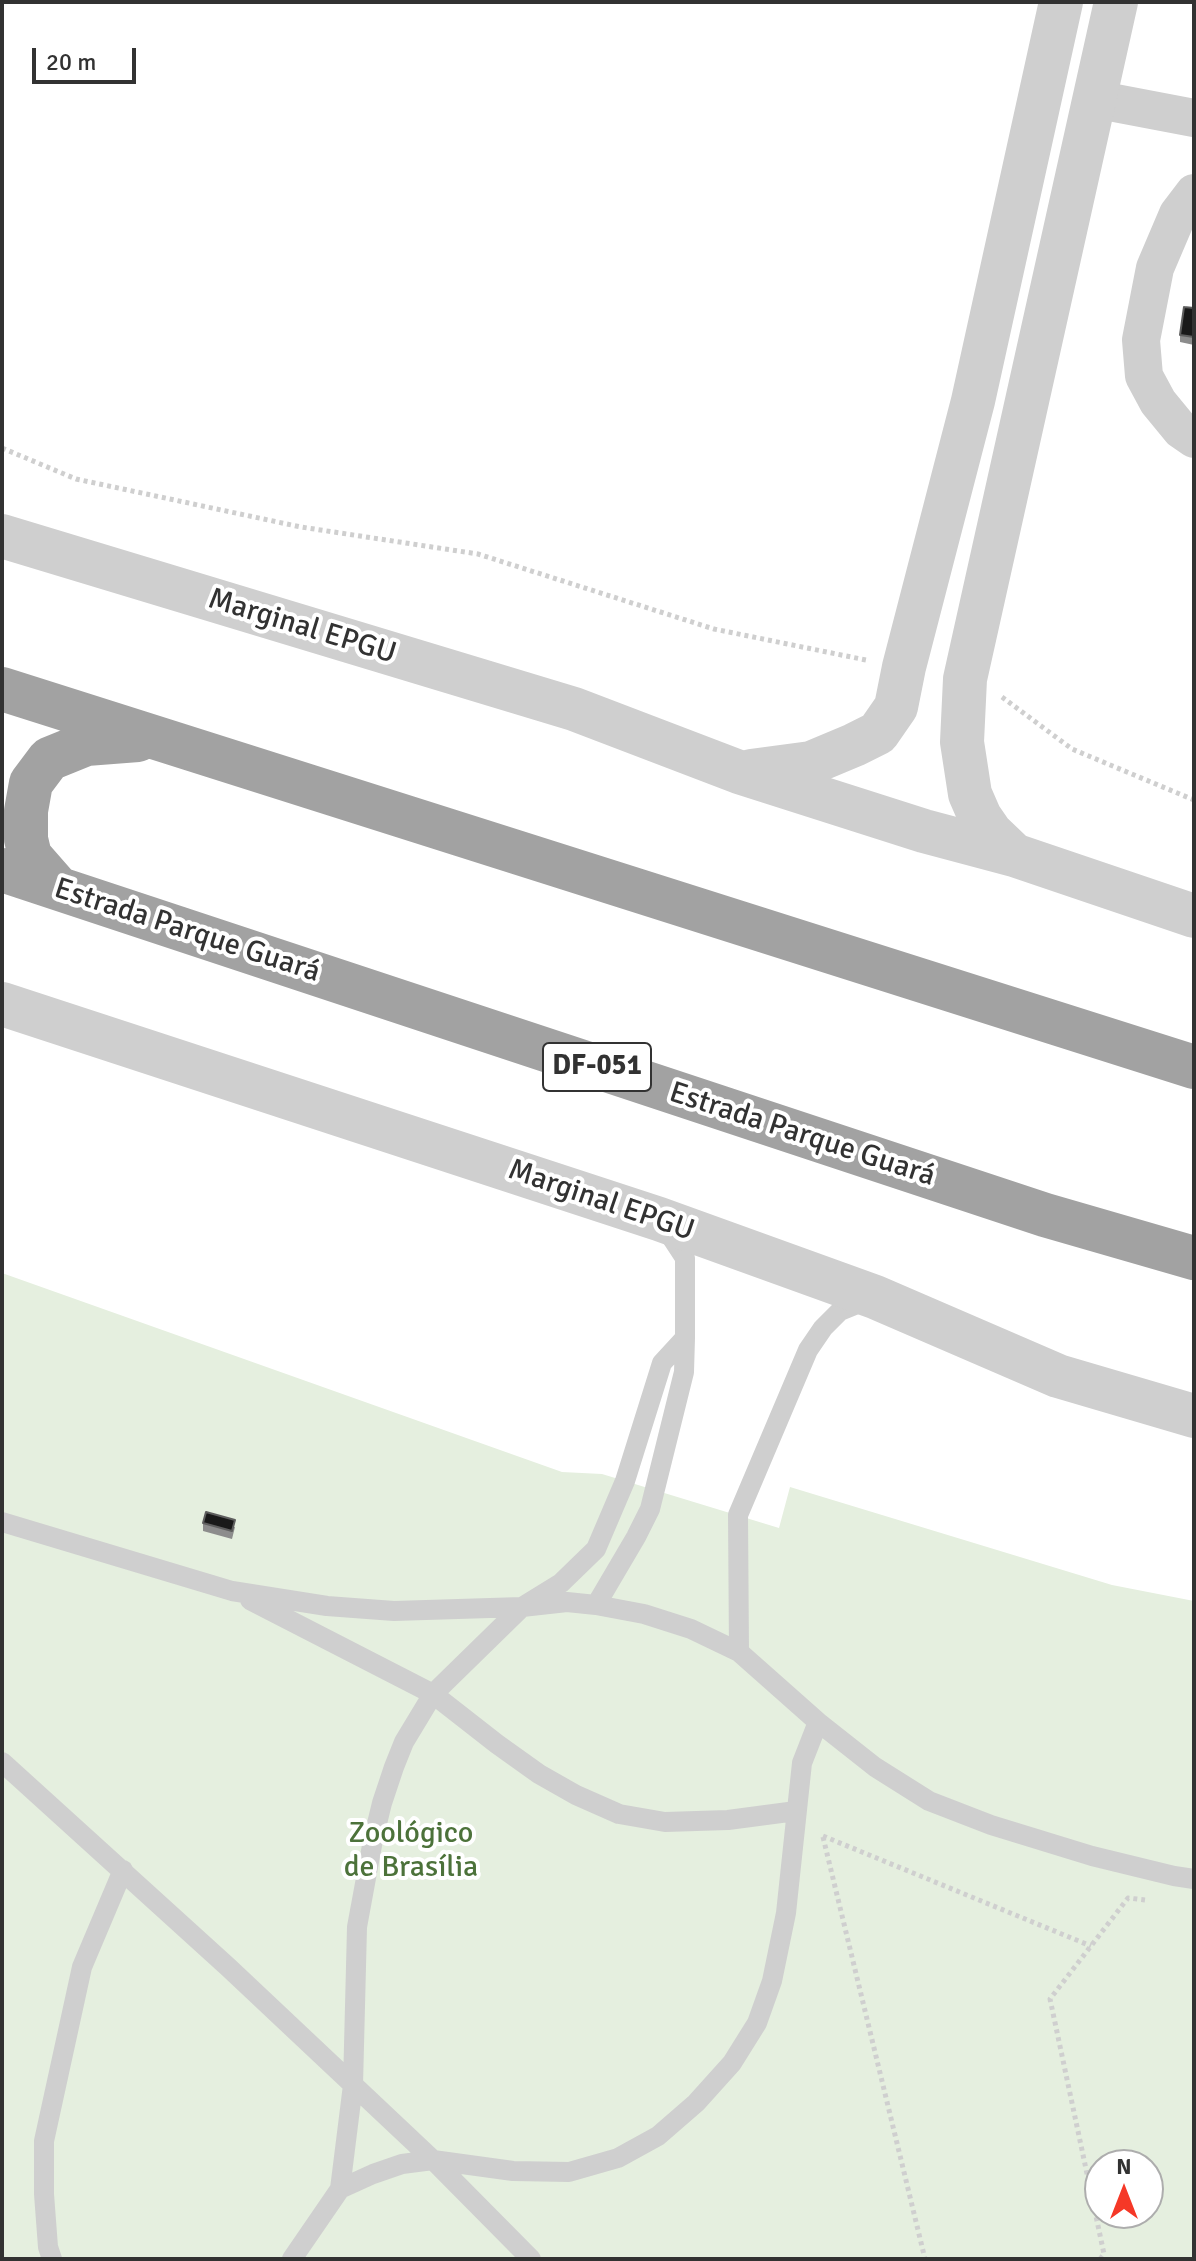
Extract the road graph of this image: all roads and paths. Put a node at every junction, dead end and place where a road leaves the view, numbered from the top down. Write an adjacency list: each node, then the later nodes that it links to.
1 (1061, 2): 9 (street)
2 (1115, 2): 3 (street)
3 (1094, 99): 4 (street); 10 (street)
4 (1194, 118)
5 (1194, 193): 6 (street)
6 (1194, 439)
7 (2, 448): 9 (path)
8 (2, 536): 13 (street, Marginal EPGU)
9 (904, 667): 13 (street)
10 (965, 679): 14 (path); 15 (street)
11 (2, 689): 12 (highway)
12 (157, 739): 17 (highway); 20 (highway)
13 (739, 772): 15 (street, Marginal EPGU)
14 (1194, 800)
15 (1014, 855): 18 (street, Marginal EPGU)
16 (2, 870): 17 (highway, Estrada Parque Guará / DF-051)
17 (58, 888): 22 (highway, Estrada Parque Guará / DF-051)
18 (1194, 916)
19 (2, 1004): 21 (street, Marginal EPGU)
20 (1194, 1067)
21 (659, 1219): 23 (street, Marginal EPGU); 24 (lane)
22 (1194, 1258)
23 (875, 1297): 25 (street, Marginal EPGU); 30 (lane)
24 (685, 1338): 28 (lane); 29 (lane)
25 (1194, 1416)
26 (2, 1522): 27 (lane)
27 (232, 1591): 29 (lane); 31 (lane)
28 (596, 1605): 29 (lane); 30 (lane)
29 (522, 1607): 31 (lane)
30 (739, 1652): 32 (lane)
31 (433, 1694): 34 (lane); 41 (lane)
32 (818, 1722): 34 (lane); 38 (lane)
33 (2, 1762): 37 (lane)
34 (796, 1811): 36 (path); 42 (lane)
35 (819, 1822): 36 (path)
36 (823, 1836): 40 (path); 47 (path)
37 (123, 1870): 41 (lane); 44 (lane)
38 (1194, 1879)
39 (1154, 1901): 40 (path)
40 (1091, 1946): 48 (path)
41 (353, 2085): 42 (lane); 43 (lane)
42 (433, 2160): 43 (lane); 46 (lane)
43 (340, 2189): 45 (lane)
44 (52, 2259)
45 (292, 2259)
46 (531, 2259)
47 (925, 2259)
48 (1100, 2259)

